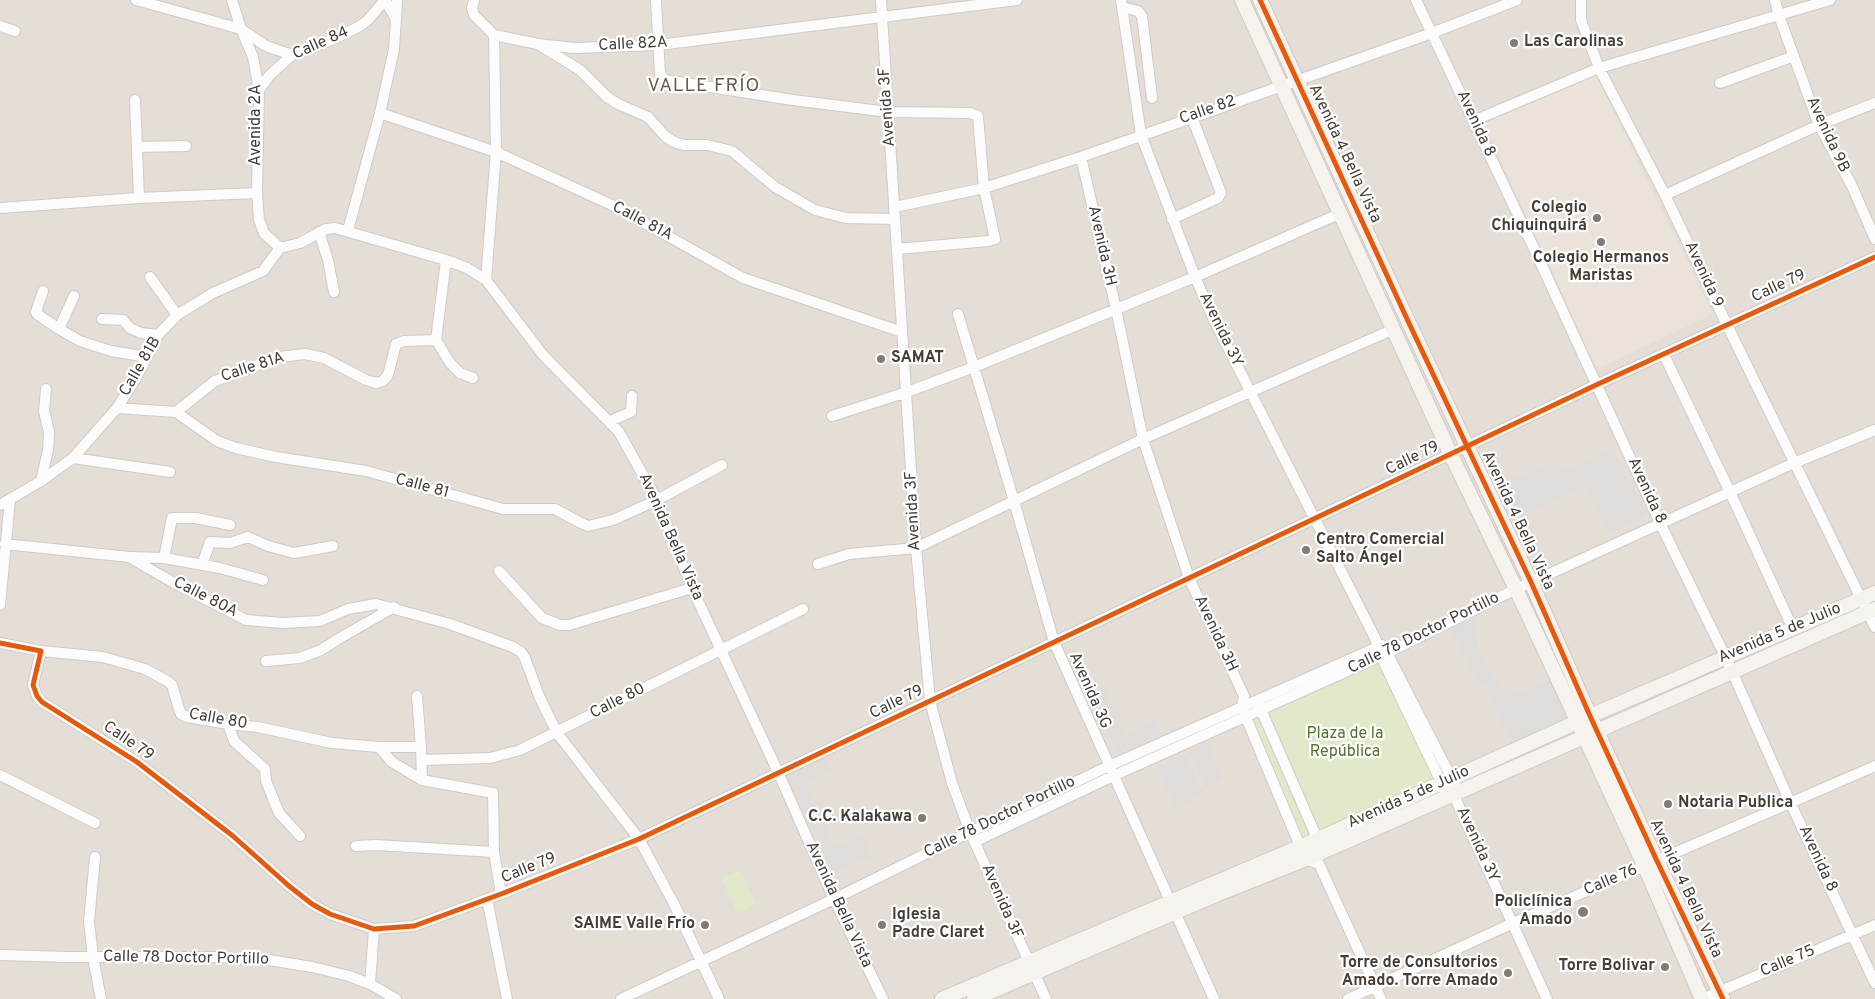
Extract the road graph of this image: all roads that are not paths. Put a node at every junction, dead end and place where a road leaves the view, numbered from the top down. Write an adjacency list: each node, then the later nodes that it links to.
1 (136, 0): 22 (street)
2 (232, 0): 22 (street, Avenida 2A)
3 (385, 0): 20 (street); 28 (street, Calle 84)
4 (397, 0): 20 (street)
5 (474, 0): 25 (street)
6 (656, 0): 27 (street)
7 (881, 0): 19 (street, Avenida 3F)
8 (1017, 0): 16 (street, Calle 82A)
9 (1242, 0): 33 (street, Avenida 4 Bella Vista)
10 (1260, 0): 31 (street, Avenida 4 Bella Vista)
11 (1416, 0): 24 (street, Avenida 8)
12 (1517, 0): 24 (street, Calle 82)
13 (1581, 0): 30 (street, Avenida 9)
14 (1775, 0): 18 (street, Avenida 9B)
15 (1830, 0): 18 (street)
16 (981, 2): 19 (street, Calle 82A)
17 (1122, 3): 35 (street); 43 (street, Avenida 3Y)
18 (1779, 16): 29 (street, Avenida 9B); 30 (street)
19 (882, 17): 27 (street, Calle 82A); 38 (street, Avenida 3F)
20 (396, 19): 39 (street)
21 (0, 26): 23 (street)
22 (241, 29): 28 (street); 34 (street, Avenida 2A)
23 (15, 31)
24 (1432, 33): 31 (street, Calle 82); 41 (street, Avenida 8)
25 (494, 35): 26 (street, Calle 82A); 46 (street)
26 (538, 44): 27 (street, Calle 82A); 55 (street)
27 (659, 45): 38 (street)
28 (292, 55): 34 (street, Calle 84)
29 (1794, 56): 32 (street); 42 (street, Avenida 9B)
30 (1599, 68): 41 (street); 50 (street, Avenida 9)
31 (1297, 82): 33 (street, Calle 82); 95 (street, Avenida 4 Bella Vista)
32 (1720, 83)
33 (1281, 86): 40 (street, Calle 82); 54 (street, Avenida 4 Bella Vista)
34 (259, 90): 49 (street, Avenida 2A)
35 (1152, 98)
36 (135, 100): 45 (street)
37 (1875, 103): 42 (street)
38 (888, 112): 48 (street); 52 (street, Avenida 3F)
39 (380, 113): 46 (street, Calle 81A); 57 (street)
40 (1192, 117): 43 (street, Calle 82); 56 (street)
41 (1473, 121): 84 (street, Avenida 8)
42 (1819, 125): 50 (street); 59 (street, Avenida 9B)
43 (1141, 135): 47 (street, Calle 82); 56 (street, Avenida 3Y)
44 (186, 146): 45 (street)
45 (137, 147): 51 (street)
46 (496, 152): 66 (street); 77 (street, Calle 81A)
47 (1081, 157): 48 (street, Calle 82); 70 (street, Avenida 3H)
48 (984, 188): 52 (street, Calle 82); 61 (street)
49 (256, 193): 51 (street); 60 (street, Avenida 2A)
50 (1665, 195): 74 (street, Avenida 9)
51 (139, 198): 53 (street)
52 (895, 207): 55 (street, Avenida 3F)
53 (0, 208)
54 (1341, 213): 65 (street); 76 (street, Avenida 4 Bella Vista)
55 (896, 219): 61 (street, Avenida 3F)
56 (1172, 219): 65 (street, Avenida 3Y)
57 (348, 230): 58 (street, Avenida Bella Vista); 63 (street, Avenida Bella Vista)
58 (319, 232): 60 (street, Avenida Bella Vista); 68 (street)
59 (1875, 239)
60 (280, 248): 72 (street, Calle 81B)
61 (897, 249): 77 (street, Avenida 3F)
62 (1875, 257): 74 (street, Calle 79)
63 (446, 260): 66 (street, Avenida Bella Vista); 79 (street)
64 (150, 277): 72 (street)
65 (1195, 277): 70 (street); 86 (street, Avenida 3Y)
66 (486, 280): 92 (street, Avenida Bella Vista)
67 (43, 291): 75 (street)
68 (334, 292)
69 (74, 296): 75 (street)
70 (1116, 309): 82 (street); 94 (street, Avenida 3H)
71 (958, 314): 82 (street, Avenida 3G)
72 (177, 315): 78 (street, Calle 81B)
73 (102, 318): 78 (street)
74 (1726, 325): 80 (street, Calle 79); 98 (street, Avenida 9)
75 (59, 329): 81 (street)
76 (1394, 329): 86 (street); 96 (street, Avenida 4 Bella Vista)
77 (902, 332): 87 (street, Avenida 3F)
78 (158, 335): 81 (street, Calle 81B)
79 (436, 340): 83 (street); 90 (street, Calle 81A)
80 (1664, 355): 84 (street, Calle 79); 102 (street)
81 (147, 357): 89 (street, Calle 81B)
82 (974, 367): 87 (street); 105 (street, Avenida 3G)
83 (473, 378)
84 (1596, 385): 95 (street, Calle 79); 108 (street, Avenida 8)
85 (46, 389): 101 (street)
86 (1250, 391): 94 (street); 107 (street, Avenida 3Y)
87 (908, 392): 91 (street); 112 (street, Avenida 3F)
88 (632, 396): 92 (street)
89 (117, 408): 90 (street); 97 (street, Calle 81B)
90 (176, 412): 104 (street, Calle 81)
91 (832, 416)
92 (610, 421): 104 (street, Avenida Bella Vista)
93 (1875, 430): 98 (street, Calle 78 Doctor Portillo)
94 (1143, 439): 105 (street); 118 (street, Avenida 3H)
95 (1468, 446): 96 (street, Calle 79); 120 (street, Avenida 4 Bella Vista)
96 (1451, 455): 107 (street, Calle 79); 122 (street, Avenida 4 Bella Vista)
97 (72, 458): 100 (street); 101 (street, Calle 81B)
98 (1794, 463): 102 (street, Calle 78 Doctor Portillo); 124 (street, Avenida 9)
99 (722, 465): 104 (street, Calle 81)
100 (170, 472)
101 (41, 481): 103 (street, Calle 81B)
102 (1730, 492): 108 (street, Calle 78 Doctor Portillo); 130 (street)
103 (10, 500): 106 (street); 110 (street)
104 (657, 500): 121 (street, Avenida Bella Vista)
105 (1014, 501): 112 (street); 131 (street, Avenida 3G)
106 (0, 505)
107 (1314, 520): 118 (street, Calle 79); 133 (street, Avenida 3Y)
108 (1660, 523): 120 (street, Calle 78 Doctor Portillo); 136 (street, Avenida 8)
109 (230, 525): 114 (street)
110 (5, 544): 113 (street, Calle 80A); 125 (street)
111 (333, 546): 116 (street)
112 (916, 548): 115 (street); 141 (street, Avenida 3F)
113 (129, 557): 114 (street); 126 (street, Calle 80A)
114 (164, 558): 116 (street)
115 (818, 564)
116 (202, 565): 119 (street)
117 (499, 571): 121 (street)
118 (1189, 578): 131 (street, Calle 79); 140 (street, Avenida 3H)
119 (263, 580)
120 (1531, 582): 122 (street, Calle 78 Doctor Portillo); 144 (street, Avenida 4 Bella Vista)
121 (692, 588): 134 (street, Avenida Bella Vista)
122 (1516, 589): 133 (street, Calle 78 Doctor Portillo); 144 (street, Avenida 4 Bella Vista)
123 (1875, 593): 124 (street, Avenida 5 de Julio)
124 (1862, 599): 128 (street, Avenida 9); 130 (street, Avenida 5 de Julio)
125 (0, 605)
126 (394, 608): 137 (street); 147 (street, Calle 80A)
127 (803, 609): 134 (street, Calle 80)
128 (1872, 611): 129 (street, Avenida 9); 138 (street, Avenida 5 de Julio)
129 (1875, 627)
130 (1793, 629): 136 (street, Avenida 5 de Julio)
131 (1054, 642): 141 (street, Calle 79); 152 (street, Avenida 3G)
132 (0, 643): 135 (street)
133 (1381, 648): 142 (street, Calle 78 Doctor Portillo); 158 (street, Avenida 3Y)
134 (722, 650): 147 (street, Calle 80); 154 (street, Avenida Bella Vista)
135 (41, 651): 145 (street, Calle 80); 176 (street, Calle 79)
136 (1726, 658): 138 (street, Avenida 8); 144 (street, Avenida 5 de Julio)
137 (266, 661)
138 (1732, 673): 146 (street, Avenida 5 de Julio); 159 (street, Avenida 8)
139 (417, 696): 150 (street)
140 (1244, 696): 142 (street); 143 (street)
141 (930, 701): 154 (street, Calle 79); 161 (street, Avenida 3F)
142 (1259, 706): 143 (street, Calle 78 Doctor Portillo); 167 (street)
143 (1244, 712): 152 (street, Calle 78 Doctor Portillo); 156 (street, Calle 78 Doctor Portillo); 167 (street)
144 (1584, 719): 146 (street, Avenida 4 Bella Vista); 148 (street, Avenida 4 Bella Vista); 158 (street, Avenida 5 de Julio)
145 (228, 724): 149 (street, Calle 80); 162 (street)
146 (1597, 731): 148 (street, Avenida 5 de Julio); 169 (street, Avenida 4 Bella Vista)
147 (558, 732): 151 (street, Calle 80); 163 (street, Calle 80A)
148 (1584, 737): 158 (street, Avenida 5 de Julio); 169 (street, Avenida 4 Bella Vista)
149 (379, 747): 150 (street, Calle 80); 157 (street)
150 (421, 747): 151 (street)
151 (422, 760): 157 (street)
152 (1109, 766): 156 (street, Avenida 3G); 161 (street, Calle 78 Doctor Portillo)
153 (1875, 766): 159 (street, Calle 76)
154 (778, 772): 163 (street, Calle 79); 172 (street, Avenida Bella Vista)
155 (0, 774): 160 (street)
156 (1113, 776): 164 (street, Calle 78 Doctor Portillo); 173 (street, Avenida 3G)
157 (422, 780): 166 (street)
158 (1451, 790): 167 (street, Avenida 5 de Julio); 174 (street, Avenida 3Y)
159 (1790, 802): 169 (street, Calle 76); 177 (street, Avenida 8)
160 (95, 823)
161 (970, 832): 164 (street, Avenida 3F); 172 (street, Calle 78 Doctor Portillo)
162 (300, 836)
163 (639, 840): 170 (street, Calle 79); 180 (street, Calle 80A)
164 (974, 842): 181 (street, Avenida 3F)
165 (356, 846): 166 (street)
166 (494, 852): 170 (street)
167 (1313, 852): 173 (street, Avenida 5 de Julio); 184 (street)
168 (95, 857): 179 (street)
169 (1651, 864): 174 (street, Calle 76); 185 (street, Avenida 4 Bella Vista); 199 (street, Avenida 4 Bella Vista)
170 (501, 894): 171 (street, Calle 79)
171 (487, 899): 176 (street, Calle 79); 188 (street)
172 (834, 899): 180 (street, Calle 78 Doctor Portillo); 191 (street, Avenida Bella Vista)
173 (1172, 907): 181 (street, Avenida 5 de Julio); 195 (street, Avenida 3G)
174 (1513, 923): 184 (street, Calle 76); 198 (street, Avenida 3Y)
175 (1875, 925): 177 (street, Calle 75)
176 (374, 929): 183 (street)
177 (1852, 935): 182 (street, Avenida 8); 185 (street, Calle 75)
178 (0, 955): 179 (street, Calle 78 Doctor Portillo)
179 (93, 957): 183 (street, Calle 78 Doctor Portillo); 186 (street)
180 (701, 962): 189 (street, Calle 78 Doctor Portillo); 190 (street, Calle 80A)
181 (1031, 967): 192 (street, Avenida 5 de Julio); 193 (street, Avenida 5 de Julio); 194 (street, Avenida 3F)
182 (1875, 983)
183 (370, 984): 187 (street, Calle 78 Doctor Portillo)
184 (1375, 987): 196 (street, Calle 76); 197 (street)
185 (1721, 995): 199 (street, Calle 75)
186 (101, 999)
187 (396, 999)
188 (508, 999)
189 (620, 999)
190 (719, 999)
191 (883, 999)
192 (942, 999)
193 (974, 999)
194 (1046, 999)
195 (1214, 999)
196 (1348, 999)
197 (1381, 999)
198 (1546, 999)
199 (1702, 999)

